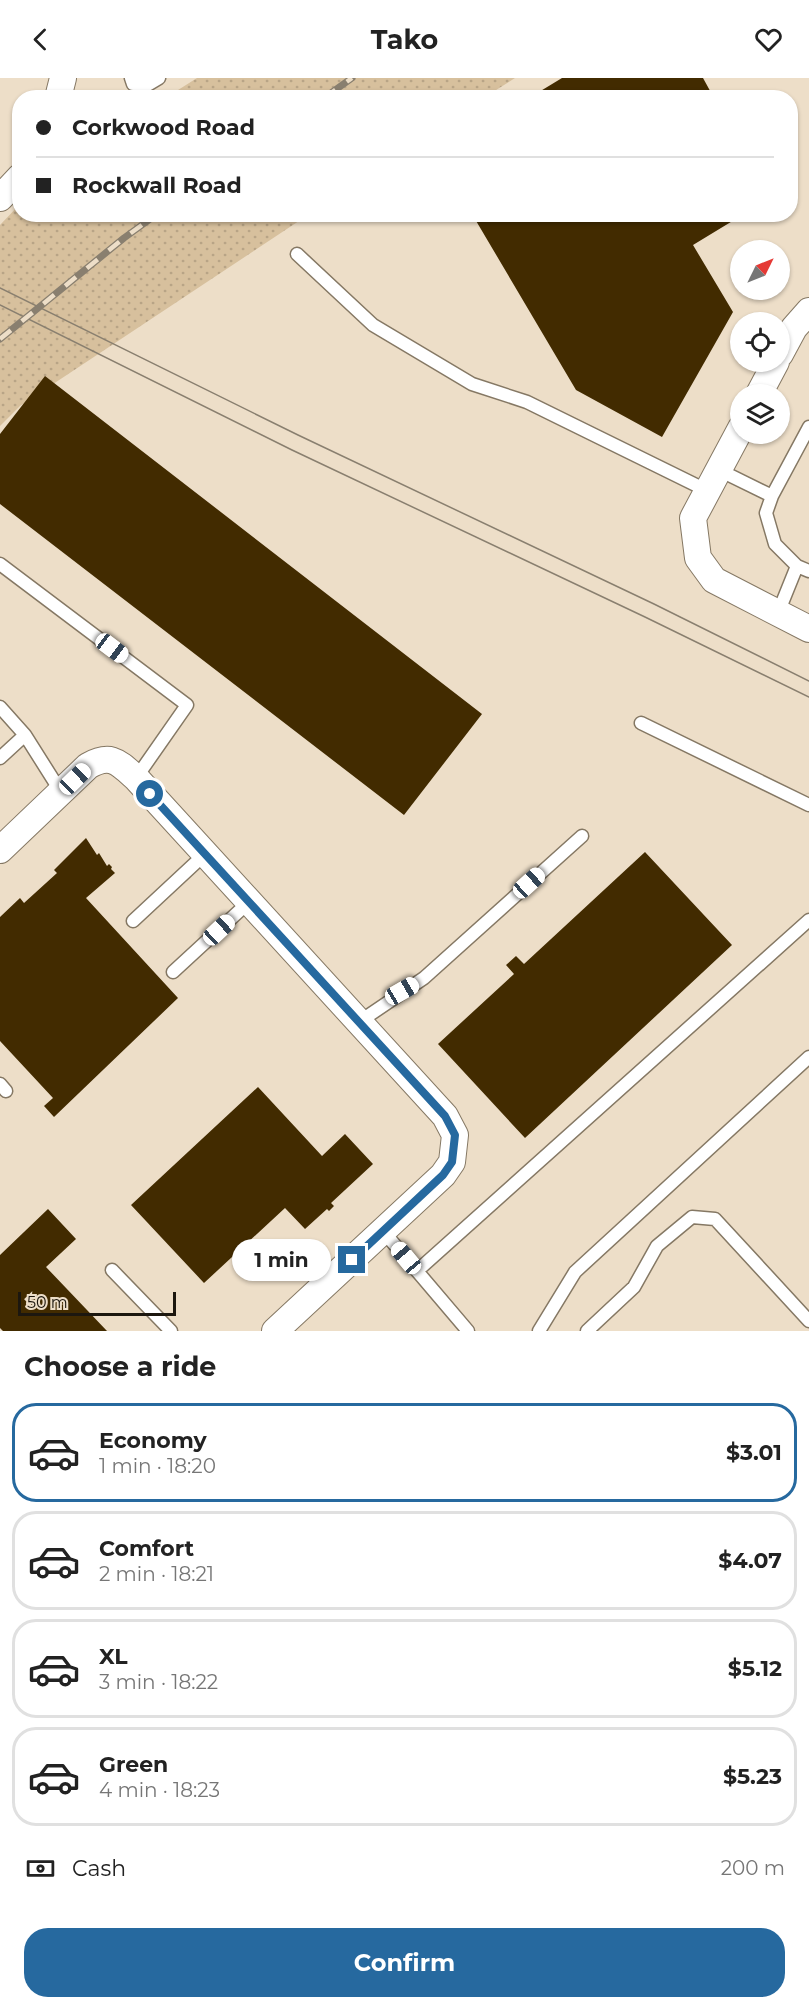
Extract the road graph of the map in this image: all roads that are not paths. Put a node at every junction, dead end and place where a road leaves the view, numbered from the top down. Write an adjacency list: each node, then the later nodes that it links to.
1 (131, 78): 2 (lane)
2 (159, 78)
3 (12, 185): 4 (street)
4 (0, 198)
5 (297, 254): 10 (lane)
6 (809, 311): 7 (street)
7 (790, 335)
8 (809, 427): 11 (lane)
9 (732, 444): 10 (street)
10 (713, 480): 11 (lane); 14 (street)
11 (772, 496): 13 (lane)
12 (0, 564): 20 (lane)
13 (803, 568): 14 (lane)
14 (777, 613): 15 (street)
15 (809, 628)
16 (0, 708): 18 (lane)
17 (641, 723): 22 (lane)
18 (25, 735): 19 (lane); 21 (lane)
19 (0, 758)
20 (136, 778): 21 (street); 25 (street)
21 (61, 792): 24 (street)
22 (809, 806)
23 (582, 836): 30 (lane)
24 (0, 850)
25 (205, 854): 26 (street); 28 (lane)
26 (249, 902): 29 (lane); 30 (street)
27 (809, 920): 34 (lane)
28 (133, 921)
29 (173, 972)
30 (359, 1023): 32 (street)
31 (809, 1057): 39 (lane)
32 (383, 1231): 34 (lane); 37 (street)
33 (112, 1270): 36 (lane)
34 (417, 1271): 38 (lane)
35 (809, 1321): 40 (lane)
36 (171, 1331)
37 (275, 1331)
38 (468, 1331)
39 (539, 1331)
40 (587, 1331)

